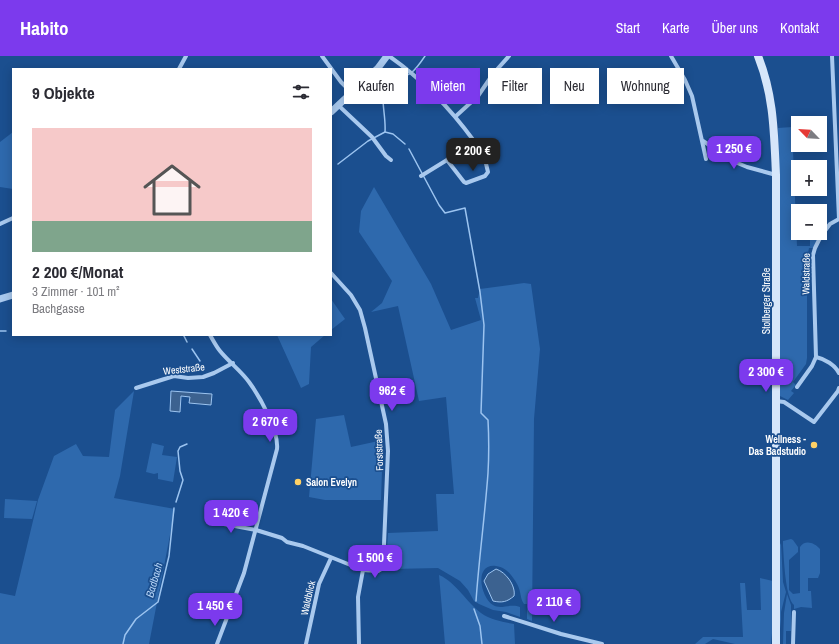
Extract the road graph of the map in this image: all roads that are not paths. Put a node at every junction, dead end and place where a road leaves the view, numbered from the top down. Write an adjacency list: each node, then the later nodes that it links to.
1 (186, 56): 8 (street)
2 (322, 56): 9 (street)
3 (388, 56): 10 (street); 16 (street)
4 (509, 56): 16 (street)
5 (671, 56): 18 (street)
6 (758, 56): 22 (main road, Stollberger Straße)
7 (832, 56): 25 (street, Waldstraße)
8 (179, 68)
9 (331, 68)
10 (378, 68)
11 (332, 70): 12 (street)
12 (344, 85)
13 (344, 99): 14 (street)
14 (338, 105): 15 (street); 20 (street)
15 (332, 111)
16 (456, 116): 17 (street)
17 (474, 141): 21 (street); 21 (street)
18 (703, 141): 19 (street); 22 (street)
19 (706, 159)
20 (391, 160)
21 (447, 160): 23 (street)
22 (776, 175): 37 (main road, Stollberger Straße)
23 (421, 176)
24 (12, 218): 26 (street)
25 (839, 219): 31 (street, Waldstraße)
26 (0, 224)
27 (332, 274): 41 (street, Forststraße)
28 (12, 295): 29 (street)
29 (0, 300)
30 (211, 336): 32 (street)
31 (816, 358): 33 (street); 34 (street)
32 (233, 363): 35 (street, Weststraße); 39 (street)
33 (839, 373)
34 (797, 387)
35 (136, 388)
36 (839, 388): 37 (street)
37 (776, 401): 48 (main road, Stollberger Straße)
38 (208, 521): 39 (street)
39 (256, 530): 40 (street); 44 (street)
40 (331, 558): 41 (street); 45 (street, Waldblick)
41 (363, 570): 46 (street)
42 (794, 612): 49 (street)
43 (504, 616): 47 (street)
44 (217, 644)
45 (306, 644)
46 (359, 644)
47 (602, 644)
48 (776, 644)
49 (793, 644)

